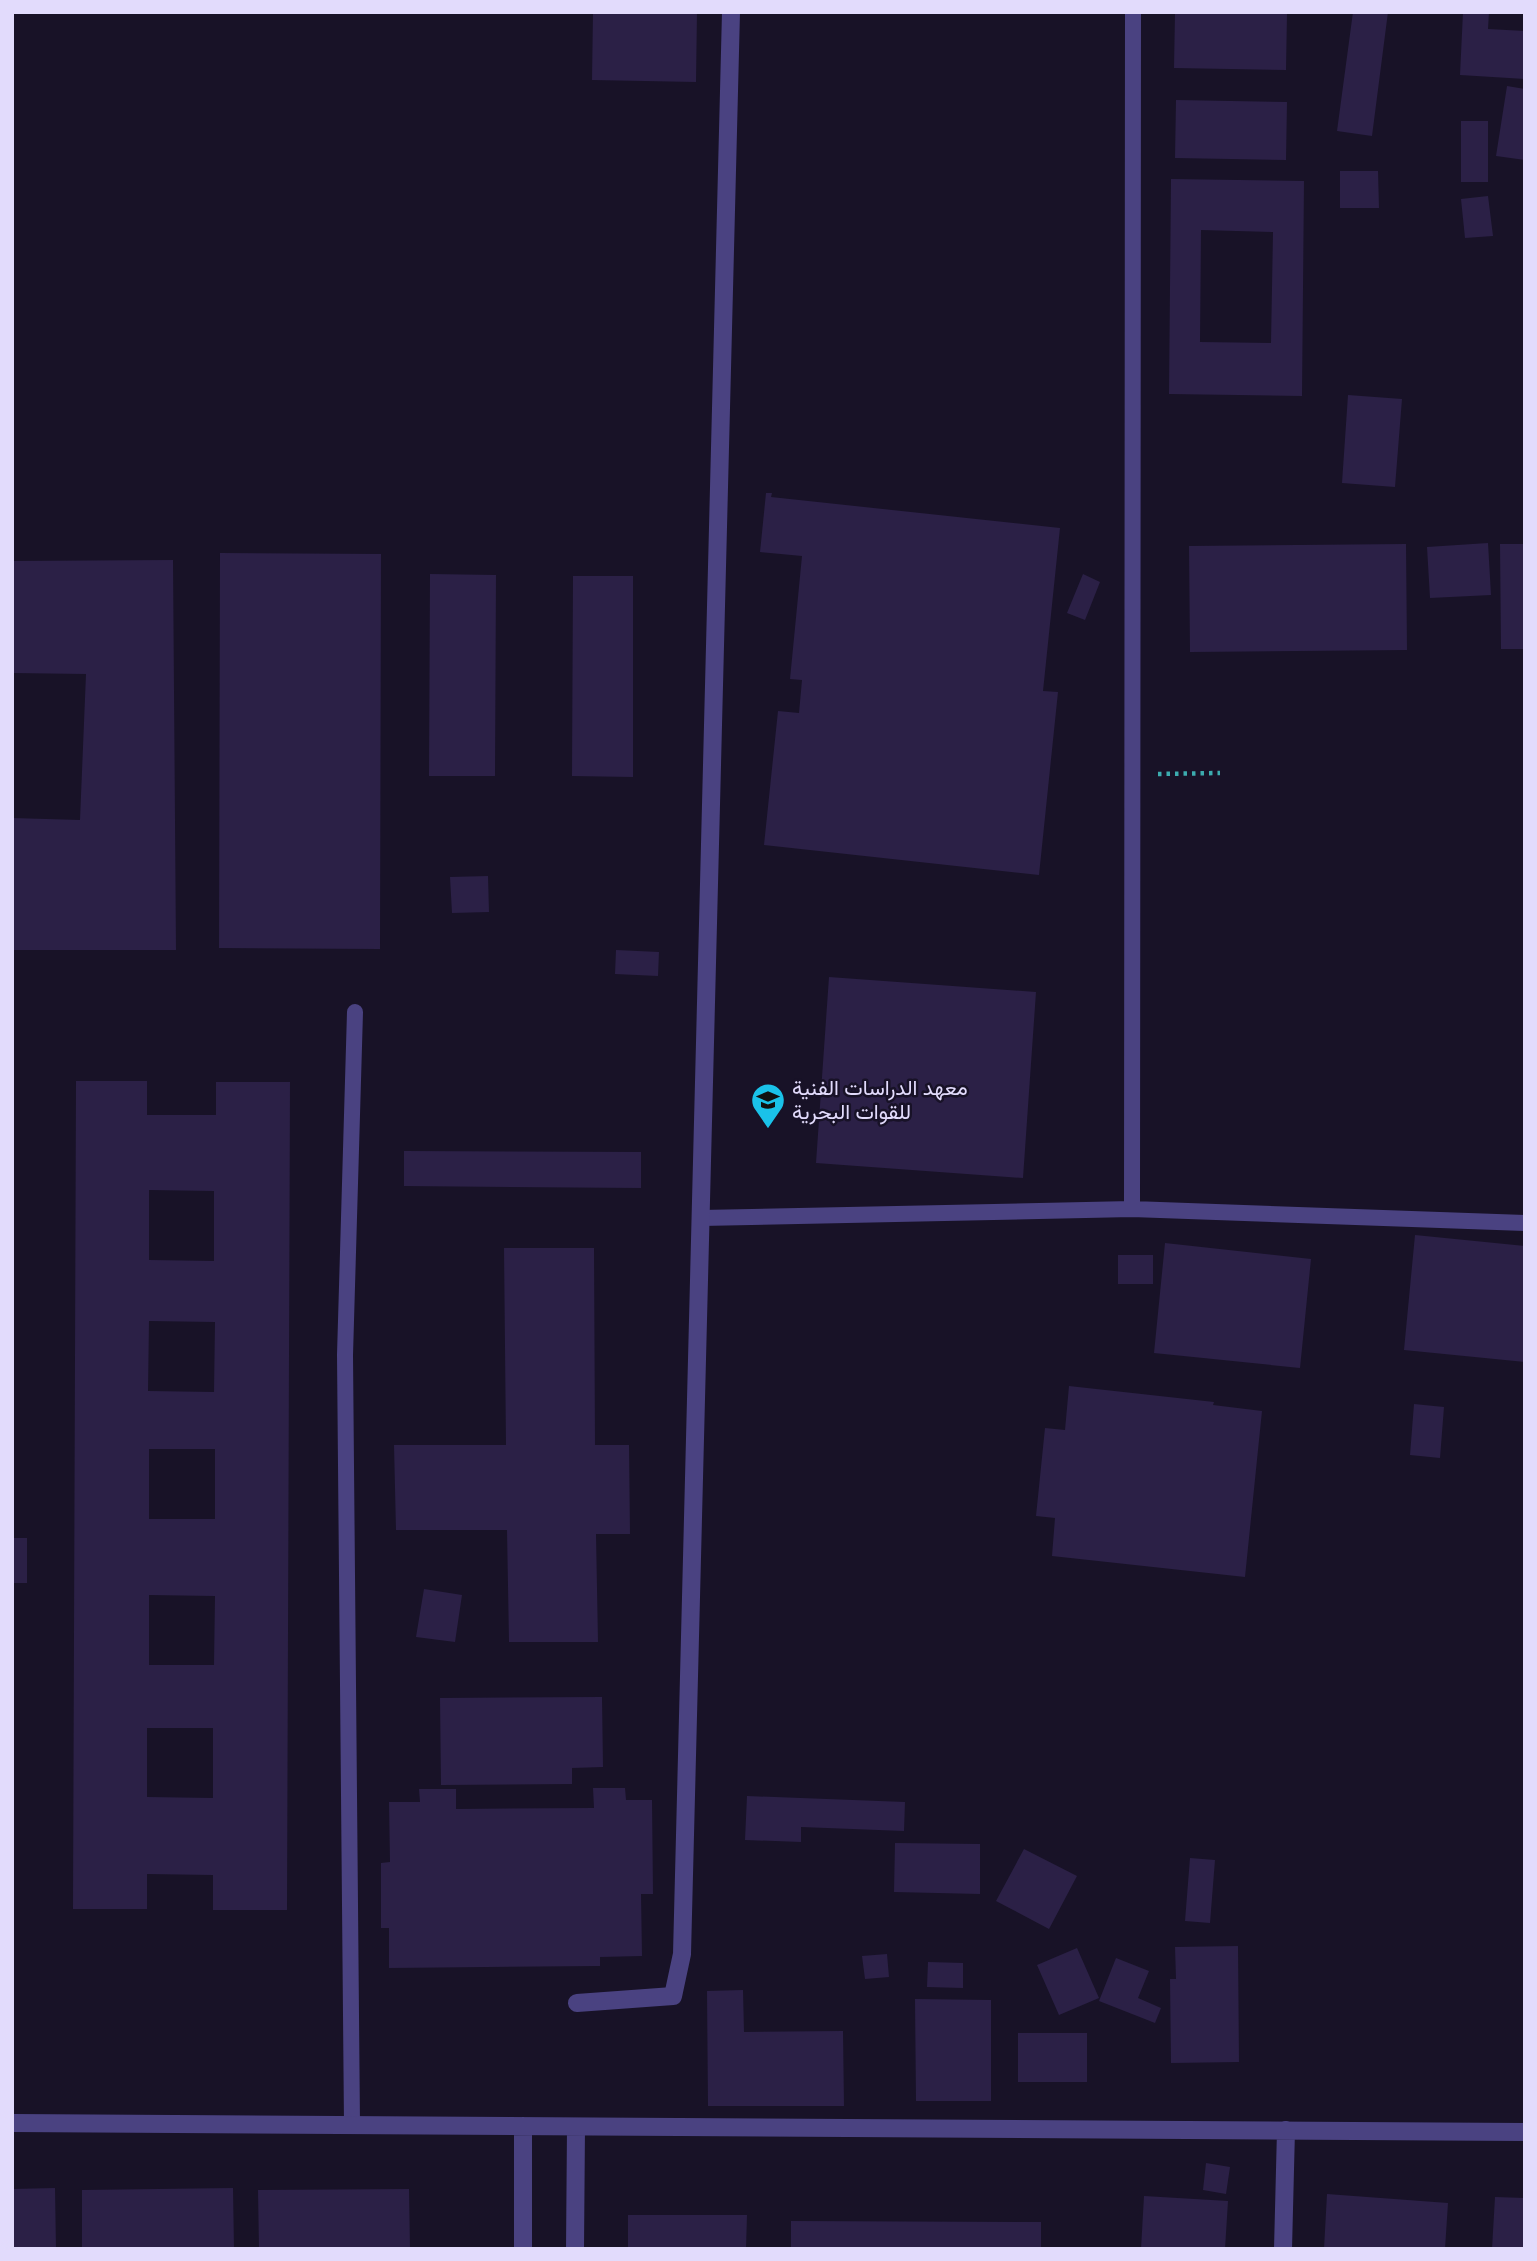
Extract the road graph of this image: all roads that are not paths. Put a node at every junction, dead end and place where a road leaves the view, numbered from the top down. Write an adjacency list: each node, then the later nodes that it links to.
1 (731, 12): 5 (street)
2 (1133, 12): 4 (lane)
3 (355, 1012): 9 (lane)
4 (1132, 1209): 5 (lane); 6 (lane)
5 (701, 1218): 7 (street)
6 (1525, 1223)
7 (577, 2003)
8 (12, 2123): 9 (street)
9 (352, 2125): 10 (street)
10 (523, 2126): 11 (street); 14 (street)
11 (576, 2127): 12 (street); 15 (street)
12 (1286, 2130): 13 (street); 16 (street)
13 (1525, 2132)
14 (523, 2249)
15 (575, 2249)
16 (1283, 2249)

